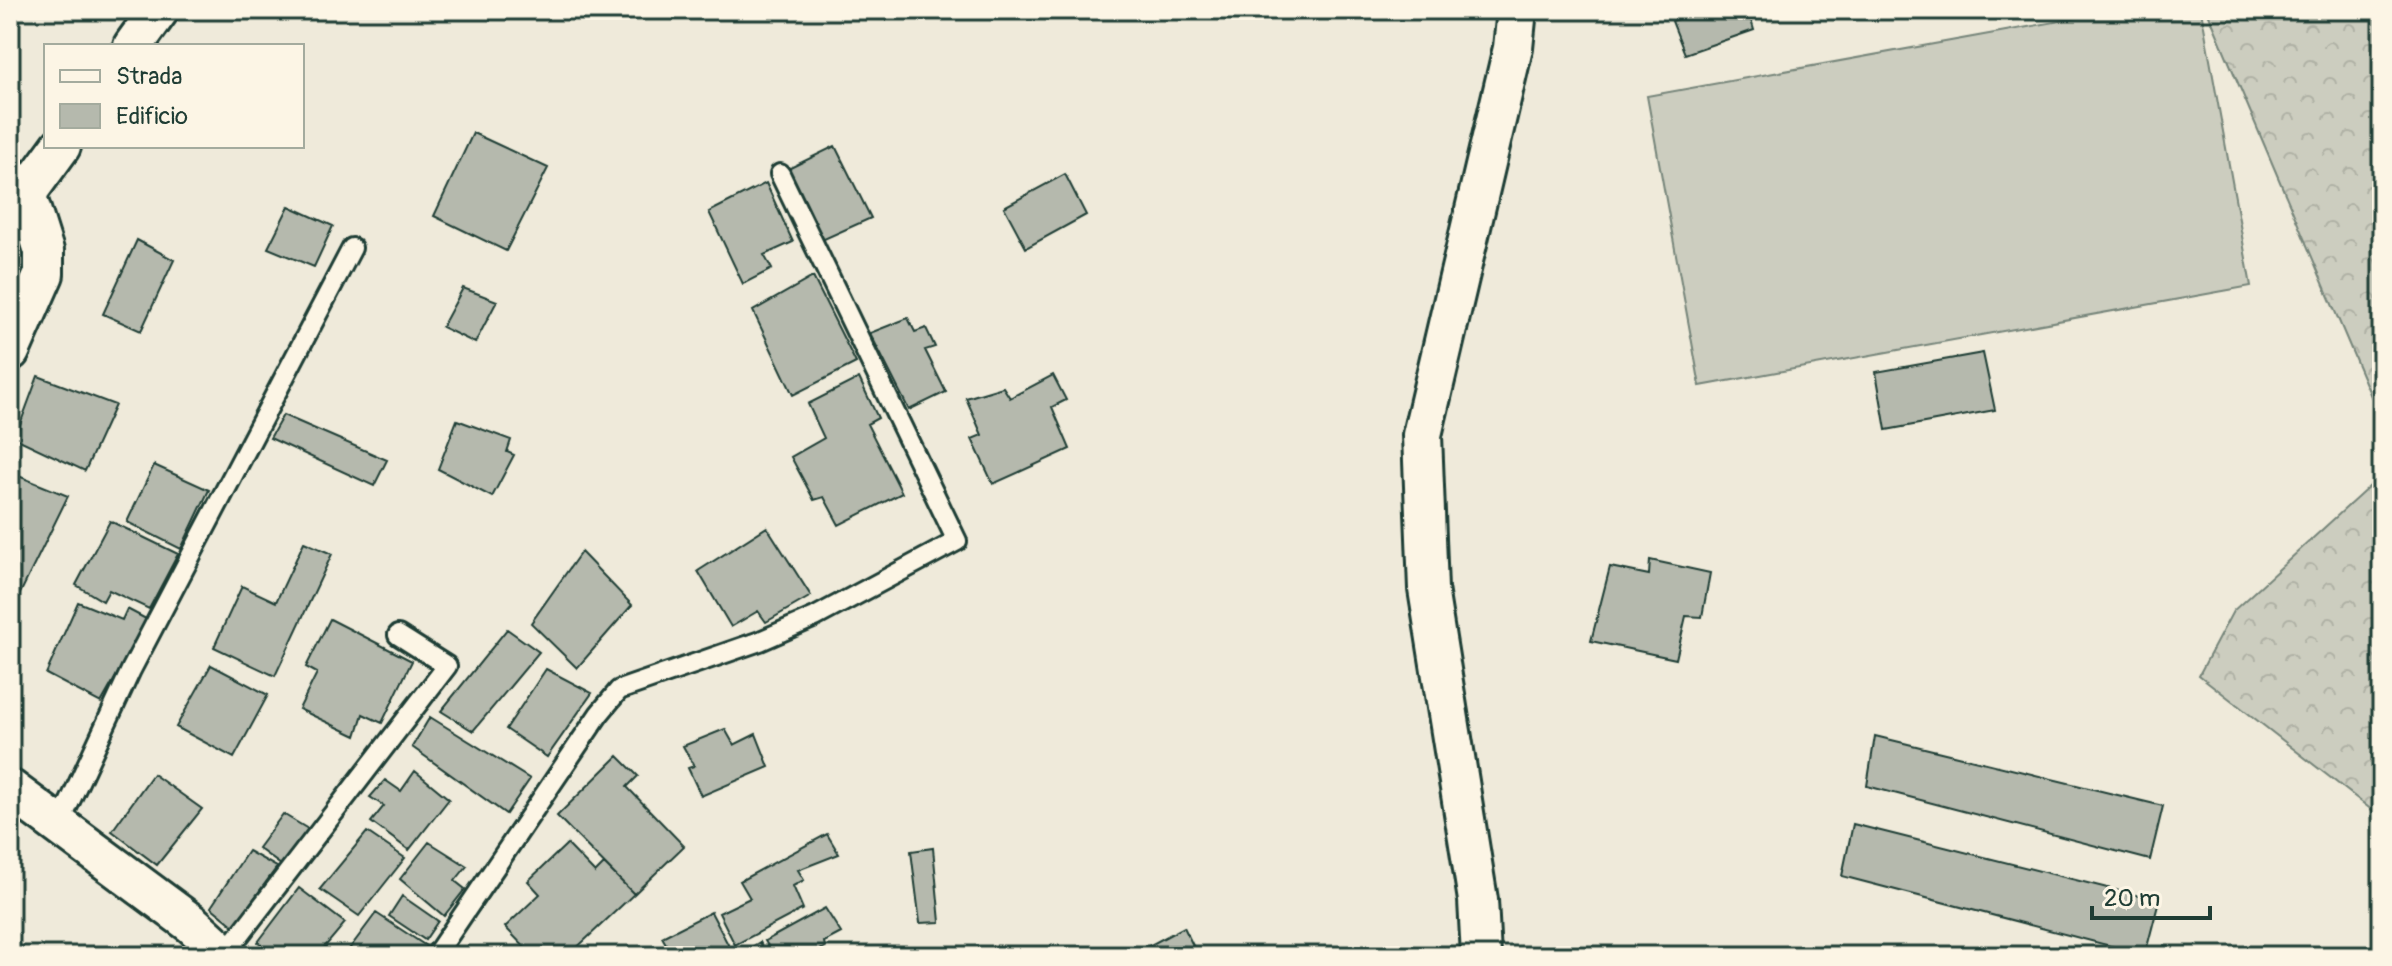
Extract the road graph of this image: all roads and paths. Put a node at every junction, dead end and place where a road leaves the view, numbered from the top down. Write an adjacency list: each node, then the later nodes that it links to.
1 (159, 10): 3 (street)
2 (1517, 10): 14 (street)
3 (134, 44)
4 (59, 148): 6 (street)
5 (780, 174): 13 (lane)
6 (18, 185): 8 (street)
7 (352, 248): 11 (lane)
8 (10, 351)
9 (398, 635): 12 (lane)
10 (10, 789): 11 (street)
11 (59, 825): 12 (street)
12 (226, 955)
13 (435, 956)
14 (1481, 956)

